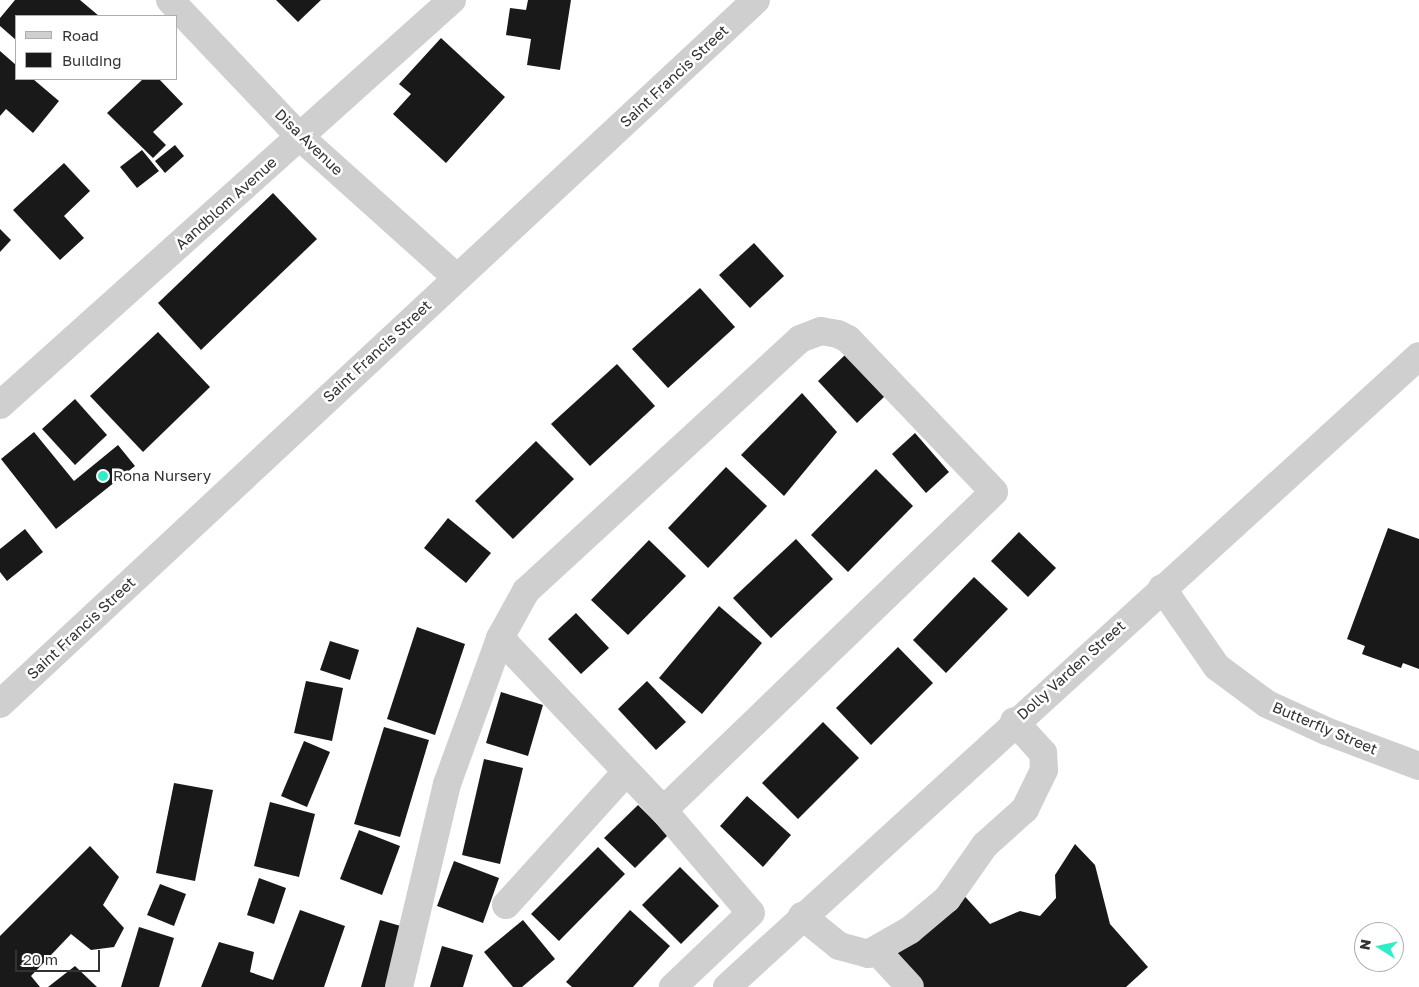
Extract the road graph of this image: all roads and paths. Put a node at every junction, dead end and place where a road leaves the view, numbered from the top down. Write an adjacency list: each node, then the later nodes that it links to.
1 (170, 0): 4 (street, Disa Avenue)
2 (452, 0): 4 (street, Aandblom Avenue)
3 (756, 0): 5 (street, Saint Francis Street)
4 (300, 137): 5 (street, Disa Avenue); 7 (street, Aandblom Avenue)
5 (456, 277): 10 (street, Saint Francis Street)
6 (1415, 366): 8 (street, Dolly Varden Street)
7 (0, 405)
8 (1162, 588): 11 (street, Dolly Varden Street); 12 (street, Butterfly Street)
9 (500, 638): 13 (street); 14 (street); 18 (street)
10 (0, 704)
11 (1014, 721): 16 (street, Dolly Varden Street); 17 (street)
12 (1419, 766)
13 (626, 772): 14 (street); 15 (street)
14 (663, 810): 19 (street)
15 (506, 905)
16 (802, 916): 17 (street); 20 (street, Dolly Varden Street)
17 (876, 950): 21 (street)
18 (399, 987)
19 (673, 987)
20 (726, 987)
21 (910, 987)

